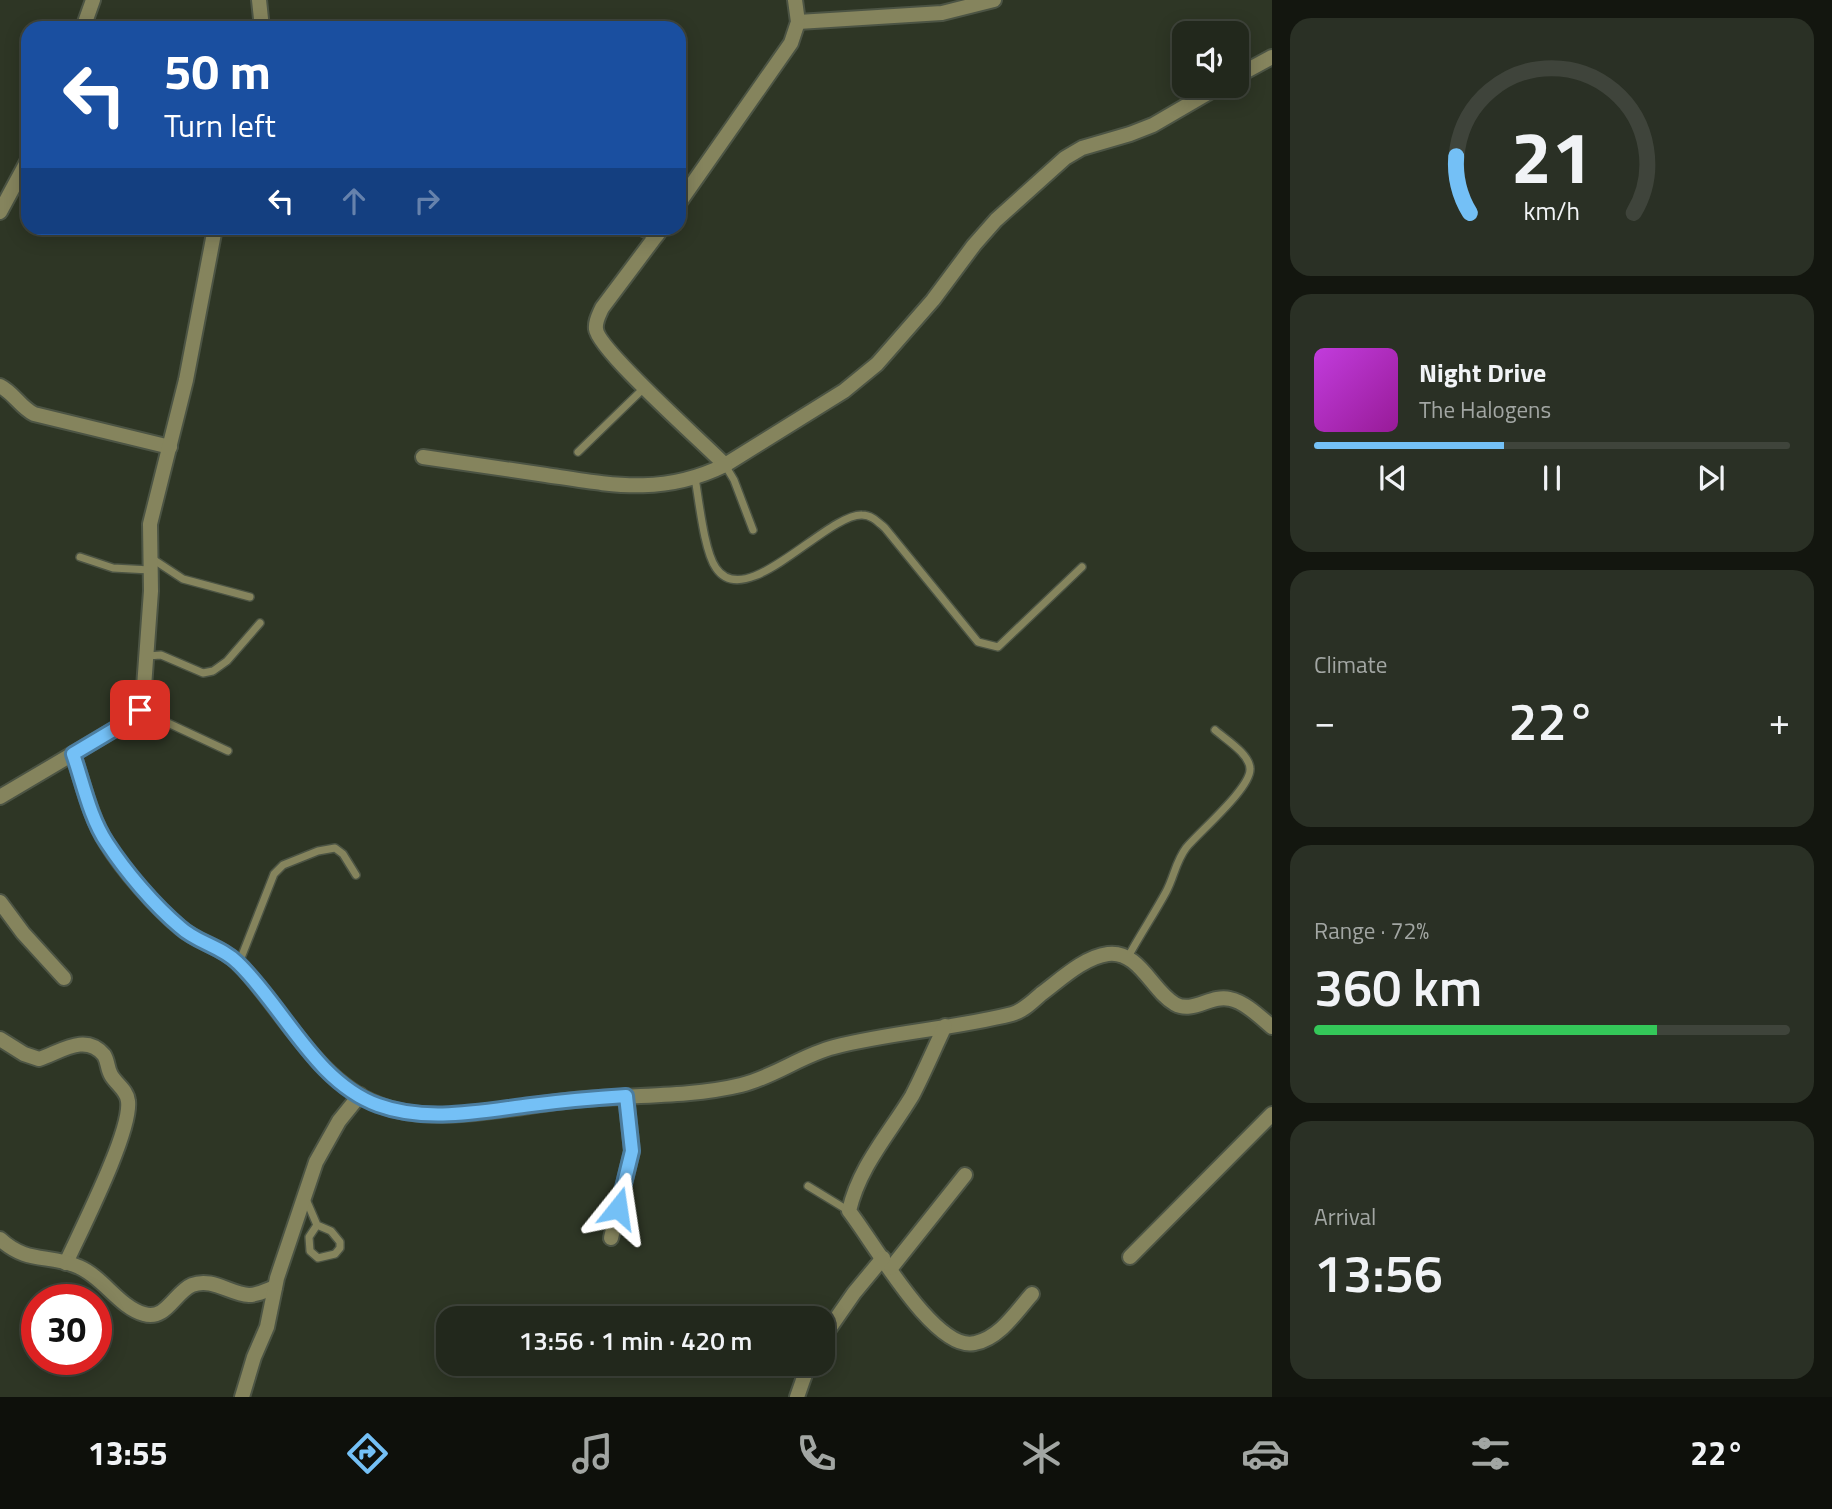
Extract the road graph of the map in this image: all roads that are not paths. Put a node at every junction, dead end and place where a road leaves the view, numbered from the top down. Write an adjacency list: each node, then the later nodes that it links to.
1 (93, 0): 5 (street)
2 (259, 0): 6 (street)
3 (795, 0): 7 (street)
4 (994, 0): 7 (street)
5 (86, 21)
6 (261, 21)
7 (798, 22): 12 (street)
8 (1271, 60): 9 (street)
9 (1249, 70)
10 (1199, 98): 21 (street)
11 (21, 173): 13 (street)
12 (686, 193)
13 (0, 212)
14 (214, 235): 18 (street)
15 (656, 235): 17 (street)
16 (0, 386): 18 (street)
17 (644, 387): 19 (lane); 21 (street)
18 (170, 447): 25 (street)
19 (578, 452)
20 (423, 457): 22 (street)
21 (725, 465): 22 (street); 23 (lane)
22 (695, 478): 26 (lane)
23 (753, 530)
24 (80, 557): 25 (lane)
25 (150, 563): 27 (lane); 29 (street)
26 (1082, 567)
27 (250, 597)
28 (260, 623): 29 (lane)
29 (146, 656): 30 (street)
30 (140, 710): 32 (lane); 33 (street)
31 (1215, 730): 37 (lane)
32 (229, 751)
33 (73, 754): 34 (street); 38 (street)
34 (0, 797)
35 (356, 875): 38 (lane)
36 (0, 902): 39 (street)
37 (1128, 957): 40 (street); 41 (street)
38 (239, 964): 43 (street)
39 (64, 978)
40 (945, 1026): 44 (street); 49 (street)
41 (1272, 1027)
42 (0, 1039): 54 (street)
43 (360, 1095): 44 (street); 48 (street)
44 (626, 1096): 51 (street)
45 (1272, 1114): 53 (street)
46 (965, 1175): 55 (street)
47 (808, 1186): 49 (lane)
48 (305, 1196): 50 (lane); 56 (street)
49 (849, 1211): 55 (street)
50 (317, 1224): 50 (lane)
51 (611, 1238)
52 (0, 1239): 54 (street)
53 (1130, 1257)
54 (66, 1262): 56 (street)
55 (887, 1263): 57 (street); 58 (street)
56 (275, 1287): 60 (street)
57 (1032, 1294)
58 (835, 1320)
59 (804, 1376): 61 (street)
60 (242, 1397)
61 (797, 1397)

